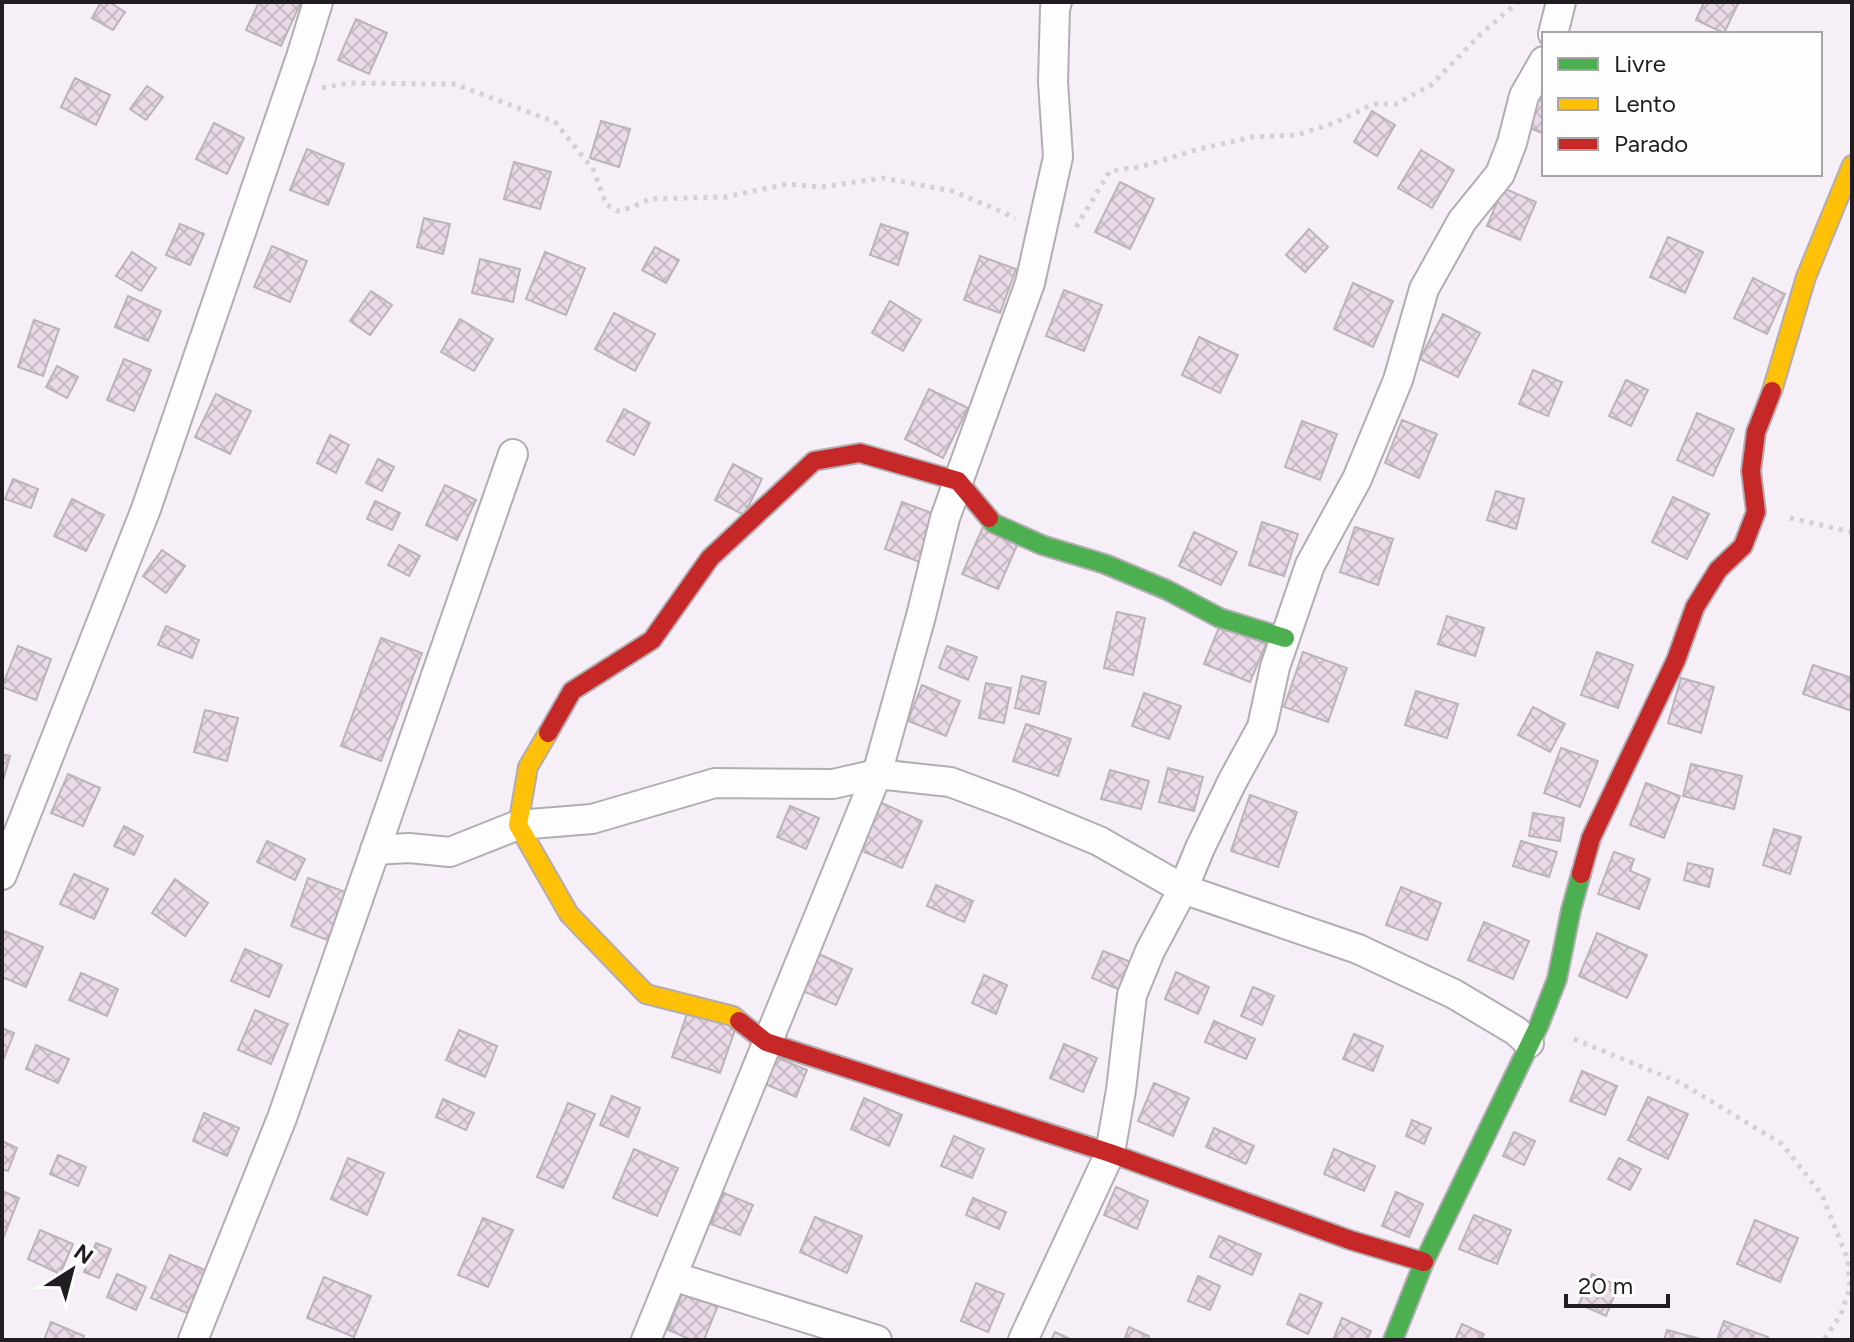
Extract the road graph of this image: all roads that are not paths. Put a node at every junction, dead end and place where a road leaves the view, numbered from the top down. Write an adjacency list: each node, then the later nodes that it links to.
1 (318, 2): 13 (street)
2 (1057, 2): 8 (street)
3 (1561, 2): 4 (street)
4 (1554, 32)
5 (1542, 64): 9 (street)
6 (1852, 165): 15 (street)
7 (513, 454): 12 (street)
8 (958, 481): 9 (street); 10 (street); 11 (street)
9 (1285, 638): 14 (street)
10 (877, 774): 11 (street); 14 (street); 16 (street)
11 (518, 825): 12 (street); 16 (street)
12 (375, 850): 20 (street)
13 (2, 875)
14 (1183, 889): 15 (street); 17 (street)
15 (1534, 1034): 18 (street)
16 (766, 1042): 17 (street); 19 (street)
17 (1110, 1153): 18 (street); 23 (street)
18 (1424, 1262): 24 (street)
19 (672, 1276): 21 (street); 22 (street)
20 (193, 1340)
21 (646, 1340)
22 (877, 1340)
23 (1023, 1340)
24 (1393, 1340)

